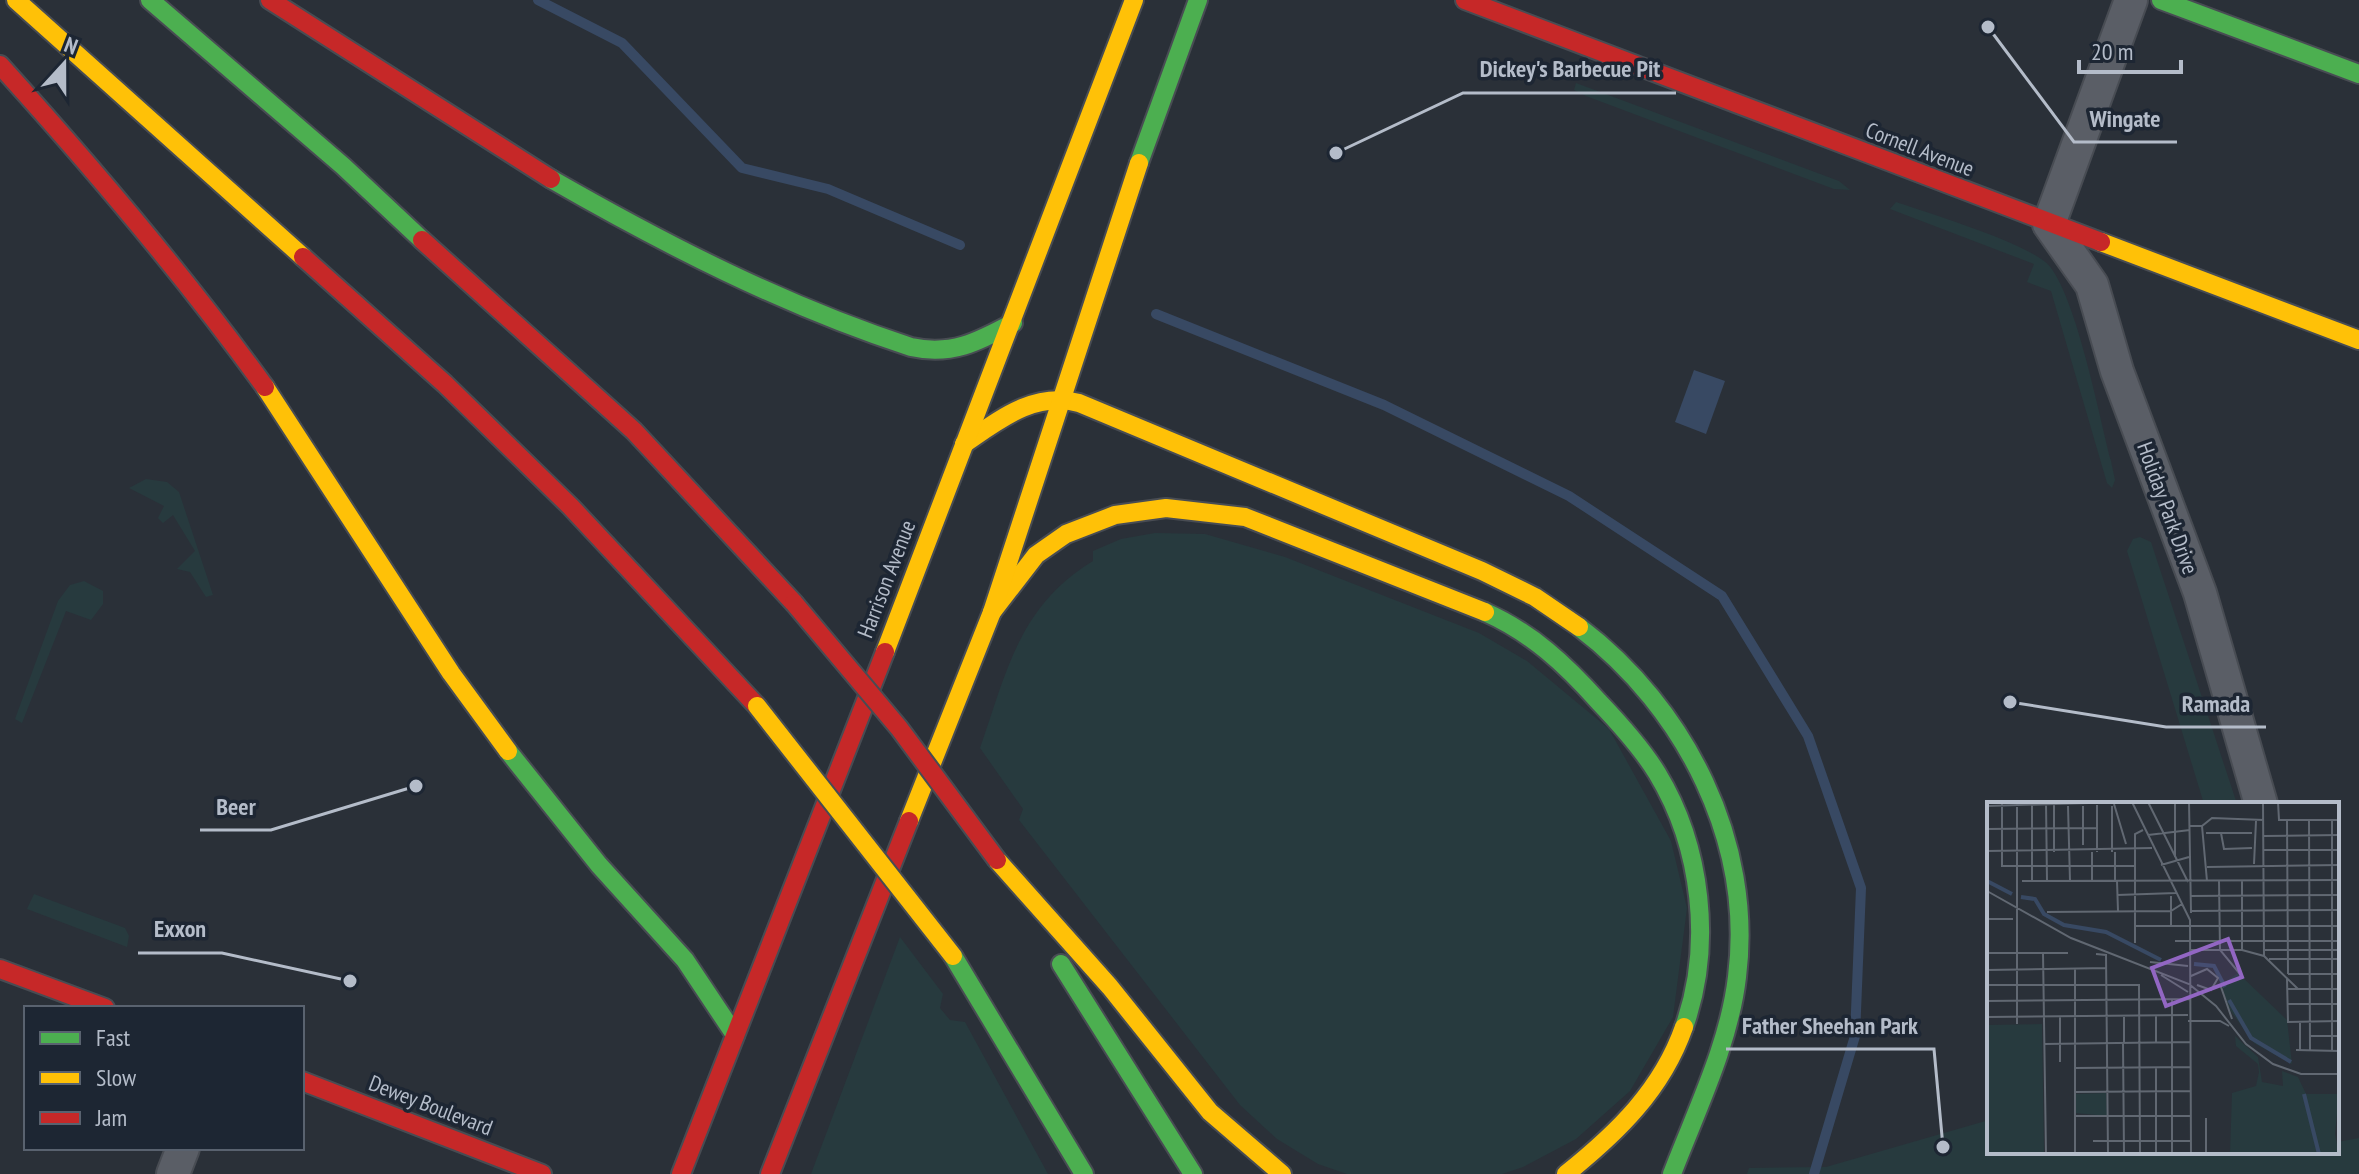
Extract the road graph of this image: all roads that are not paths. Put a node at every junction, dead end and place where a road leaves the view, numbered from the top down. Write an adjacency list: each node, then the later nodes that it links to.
1 (16, 0): 28 (main road, bridge)
2 (150, 0): 18 (main road, bridge)
3 (270, 0): 12 (main road)
4 (1134, 0): 12 (main road, Harrison Avenue)
5 (1198, 0): 14 (main road)
6 (1465, 0): 11 (main road, Cornell Avenue)
7 (2131, 0): 11 (street)
8 (2161, 0): 10 (main road)
9 (0, 65): 21 (main road)
10 (2359, 74)
11 (2049, 224): 13 (main road, Cornell Avenue); 17 (street, Holiday Park Drive)
12 (1013, 323): 15 (main road, Harrison Avenue)
13 (2359, 340)
14 (1064, 400): 15 (main road); 16 (main road); 32 (main road)
15 (964, 444): 21 (main road, Harrison Avenue)
16 (992, 612): 27 (main road); 31 (main road)
17 (2260, 802)
18 (997, 860): 29 (main road); 30 (main road)
19 (0, 969): 20 (main road)
20 (100, 1006)
21 (735, 1035): 26 (main road, Harrison Avenue)
22 (304, 1082): 25 (main road, Dewey Boulevard)
23 (182, 1150): 24 (street)
24 (173, 1174)
25 (542, 1174)
26 (681, 1174)
27 (770, 1174)
28 (1084, 1174)
29 (1193, 1174)
30 (1282, 1174)
31 (1566, 1174)
32 (1672, 1174)

